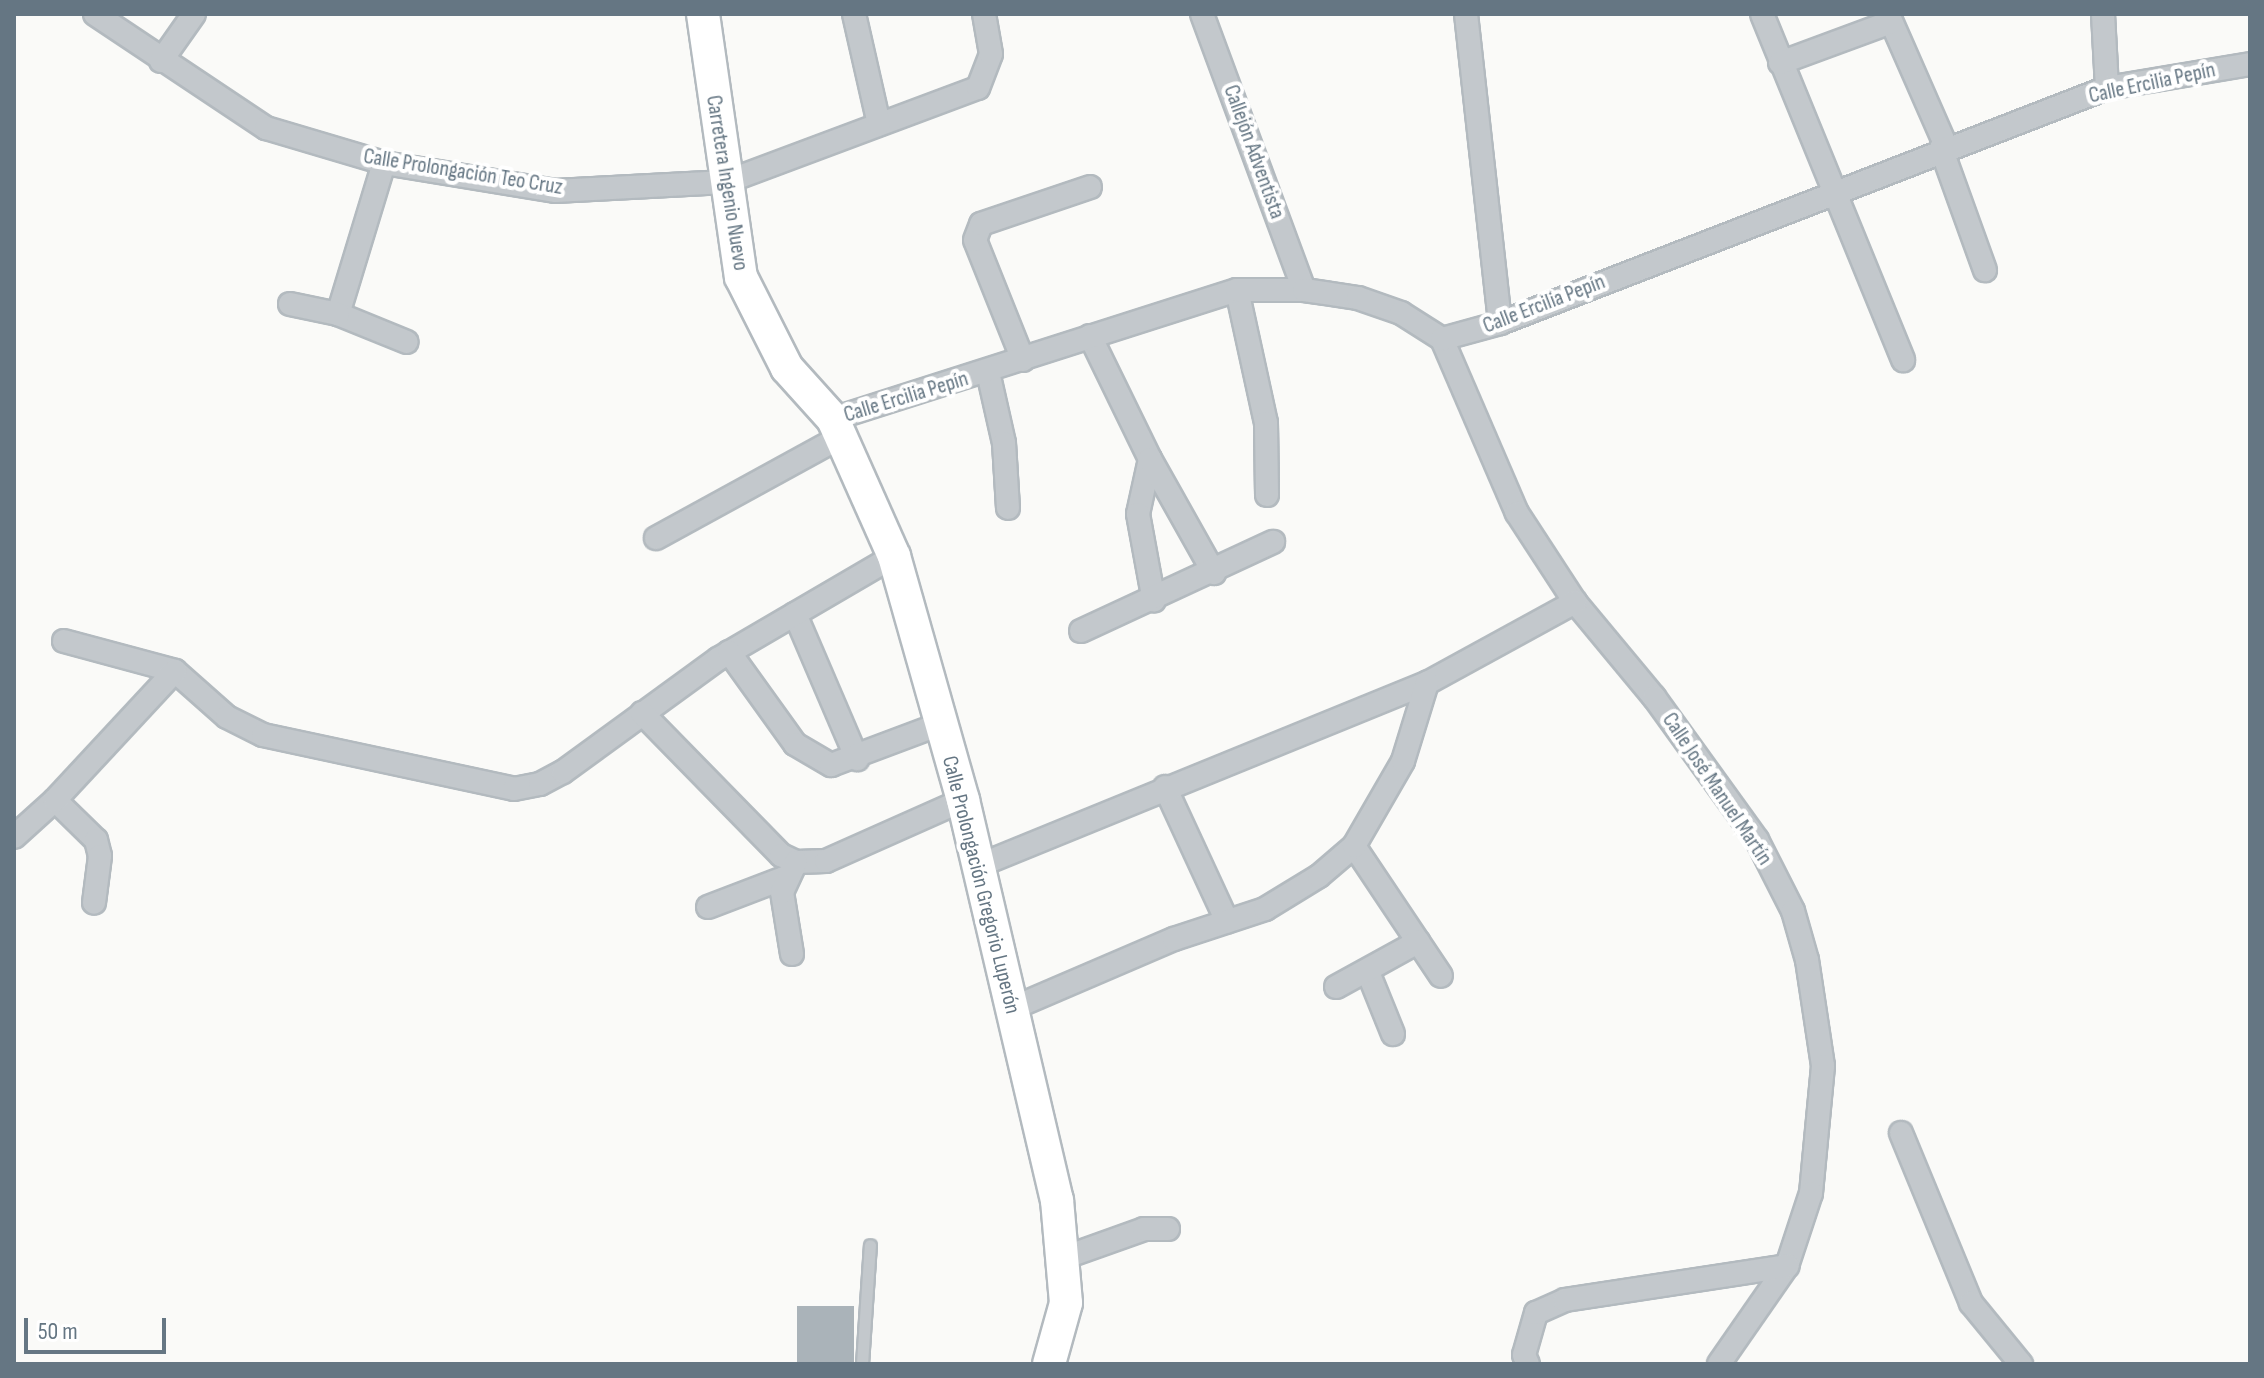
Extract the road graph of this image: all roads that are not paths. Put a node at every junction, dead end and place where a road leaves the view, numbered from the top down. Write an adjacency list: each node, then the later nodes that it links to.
1 (95, 14): 11 (street, Calle Prolongación Teo Cruz)
2 (194, 14): 11 (street)
3 (703, 14): 18 (street, Carretera Ingenio Nuevo)
4 (854, 14): 15 (street)
5 (984, 14): 15 (street, Calle Prolongación Teo Cruz)
6 (1202, 14): 23 (street, Callejón Adventista)
7 (1466, 14): 26 (street)
8 (1762, 14): 12 (street)
9 (2103, 14): 14 (street)
10 (1890, 18): 12 (street); 16 (street)
11 (161, 61): 17 (street, Calle Prolongación Teo Cruz)
12 (1780, 63): 20 (street)
13 (2250, 64): 14 (street, Calle Ercilia Pepín)
14 (2107, 88): 16 (street, Calle Ercilia Pepín)
15 (879, 124): 18 (street, Calle Prolongación Teo Cruz)
16 (1943, 147): 20 (street, Calle Ercilia Pepín); 21 (street)
17 (384, 163): 18 (street, Calle Prolongación Teo Cruz); 25 (street)
18 (726, 182): 33 (street, Carretera Ingenio Nuevo)
19 (1090, 187): 30 (street)
20 (1834, 190): 26 (street, Calle Ercilia Pepín); 31 (street)
21 (1985, 270)
22 (1237, 290): 23 (street, Calle Ercilia Pepín); 27 (street, Calle Ercilia Pepín); 35 (street)
23 (1304, 290): 28 (street, Calle Ercilia Pepín)
24 (290, 304): 25 (street)
25 (338, 314): 29 (street)
26 (1500, 323): 28 (street, Calle Ercilia Pepín)
27 (1090, 336): 30 (street, Calle Ercilia Pepín); 34 (street)
28 (1442, 339): 42 (street, Calle José Manuel Martín)
29 (407, 342)
30 (1023, 360): 32 (street, Calle Ercilia Pepín)
31 (1903, 360)
32 (988, 372): 33 (street, Calle Ercilia Pepín); 36 (street)
33 (837, 428): 37 (street, Calle Ercilia Pepín); 39 (street, Calle Prolongación Gregorio Luperón)
34 (1150, 459): 40 (street); 41 (street)
35 (1267, 495)
36 (1008, 508)
37 (656, 538)
38 (1273, 542): 40 (street)
39 (894, 556): 43 (street); 50 (street, Calle Prolongación Gregorio Luperón)
40 (1214, 573): 41 (street)
41 (1154, 601): 44 (street)
42 (1575, 602): 48 (street); 73 (street, Calle José Manuel Martín)
43 (795, 614): 46 (street); 51 (street)
44 (1081, 631)
45 (64, 641): 47 (street)
46 (729, 652): 49 (street); 51 (street)
47 (175, 671): 49 (street); 53 (street)
48 (1427, 683): 52 (street); 56 (street)
49 (642, 713): 58 (street)
50 (940, 724): 51 (street); 54 (street, Calle Prolongación Gregorio Luperón)
51 (857, 759)
52 (1165, 787): 57 (street); 61 (street)
53 (55, 800): 55 (street); 59 (street)
54 (963, 800): 57 (street, Calle Prolongación Gregorio Luperón); 58 (street)
55 (14, 837)
56 (1354, 846): 61 (street); 62 (street)
57 (978, 866): 67 (street, Calle Prolongación Gregorio Luperón)
58 (791, 870): 60 (street); 63 (street)
59 (94, 903)
60 (708, 907)
61 (1227, 921): 67 (street)
62 (1418, 942): 64 (street); 65 (street)
63 (792, 954)
64 (1368, 972): 66 (street); 68 (street)
65 (1441, 976)
66 (1336, 987)
67 (1013, 1008): 72 (street, Calle Prolongación Gregorio Luperón)
68 (1393, 1034)
69 (1901, 1133): 78 (street)
70 (1168, 1229): 72 (street)
71 (870, 1245): 74 (lane)
72 (1066, 1257): 75 (street, Calle Prolongación Gregorio Luperón)
73 (1787, 1266): 76 (street); 77 (street, Calle José Manuel Martín)
74 (862, 1364)
75 (1049, 1364)
76 (1528, 1364)
77 (1719, 1364)
78 (2021, 1364)

